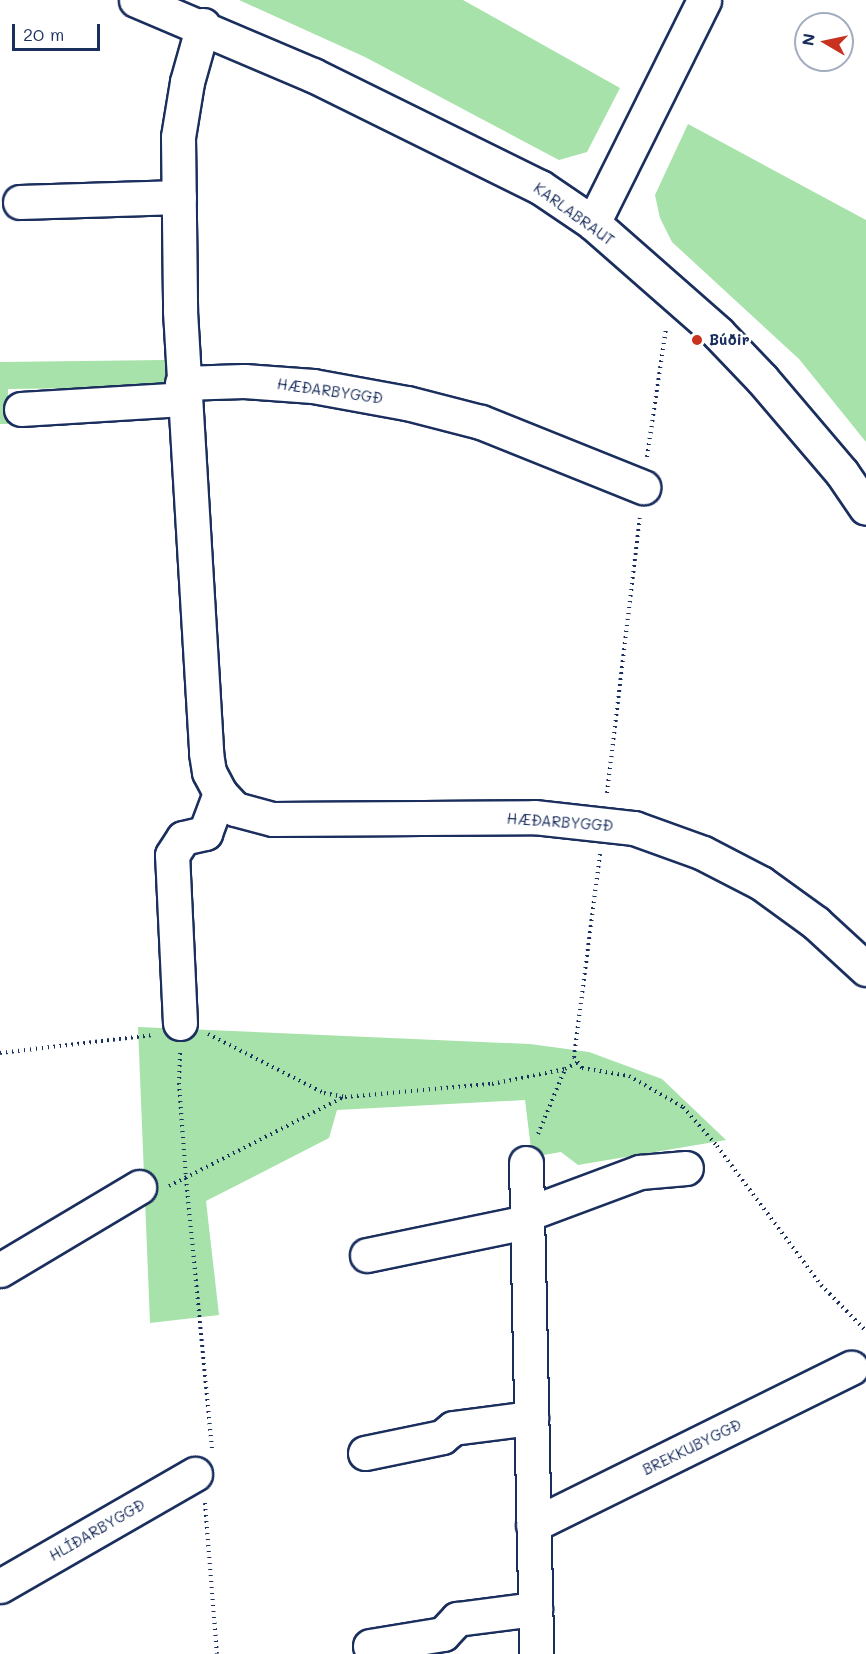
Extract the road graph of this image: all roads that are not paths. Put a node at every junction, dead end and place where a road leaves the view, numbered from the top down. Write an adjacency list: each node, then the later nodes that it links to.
1 (136, 0): 3 (street, KARLABRAUT)
2 (704, 0): 6 (street)
3 (203, 25): 4 (street, HÆÐARBYGGÐ); 6 (street, KARLABRAUT)
4 (179, 198): 5 (street); 7 (street, HÆÐARBYGGÐ)
5 (20, 202)
6 (593, 223): 10 (street, KARLABRAUT)
7 (182, 391): 8 (street, HÆÐARBYGGÐ); 9 (street, HÆÐARBYGGÐ); 11 (street, HÆÐARBYGGÐ)
8 (21, 409)
9 (643, 487)
10 (866, 508)
11 (220, 793): 12 (street, HÆÐARBYGGÐ); 13 (street)
12 (866, 969)
13 (179, 1028)
14 (526, 1163): 17 (street)
15 (686, 1168): 17 (street)
16 (140, 1187): 19 (street)
17 (527, 1218): 18 (street); 21 (street)
18 (367, 1256)
19 (0, 1270)
20 (851, 1368): 24 (street, BREKKUBYGGÐ)
21 (531, 1418): 22 (street); 24 (street)
22 (365, 1453)
23 (203, 1474): 25 (street, HLÍÐARBYGGÐ)
24 (533, 1525): 26 (street)
25 (0, 1586)
26 (535, 1609): 27 (street); 28 (street)
27 (370, 1646)
28 (536, 1654)

